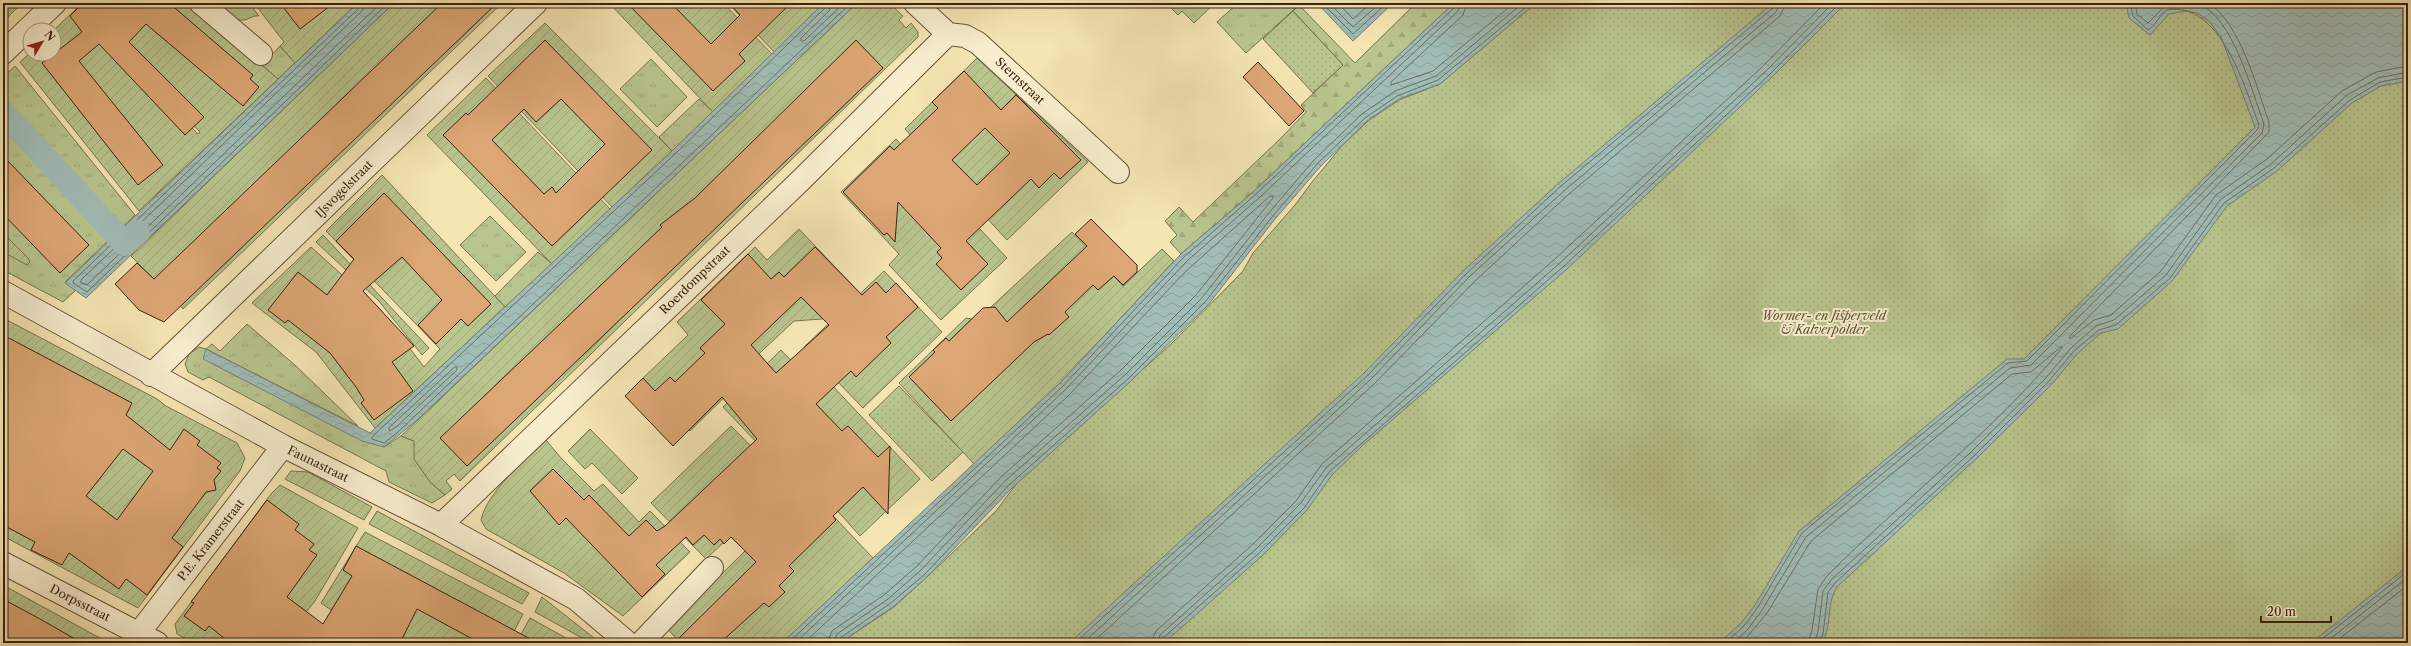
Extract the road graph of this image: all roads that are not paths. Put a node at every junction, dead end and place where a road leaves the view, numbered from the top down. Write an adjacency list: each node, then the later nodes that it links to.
1 (55, 3): 6 (street)
2 (201, 3): 7 (street)
3 (536, 3): 10 (street, IJsvogelstraat)
4 (915, 3): 5 (street)
5 (948, 34): 8 (street, Sternstraat); 12 (street, Roerdompstraat)
6 (3, 53)
7 (261, 54)
8 (1118, 172)
9 (3, 292): 10 (street, Faunastraat)
10 (151, 375): 11 (street, Faunastraat)
11 (283, 446): 12 (street, Faunastraat); 15 (street, P.E. Kramerstraat)
12 (441, 525): 16 (street, Faunastraat)
13 (3, 563): 15 (street, Dorpsstraat)
14 (712, 568): 17 (street)
15 (148, 638)
16 (628, 643)
17 (641, 643)

